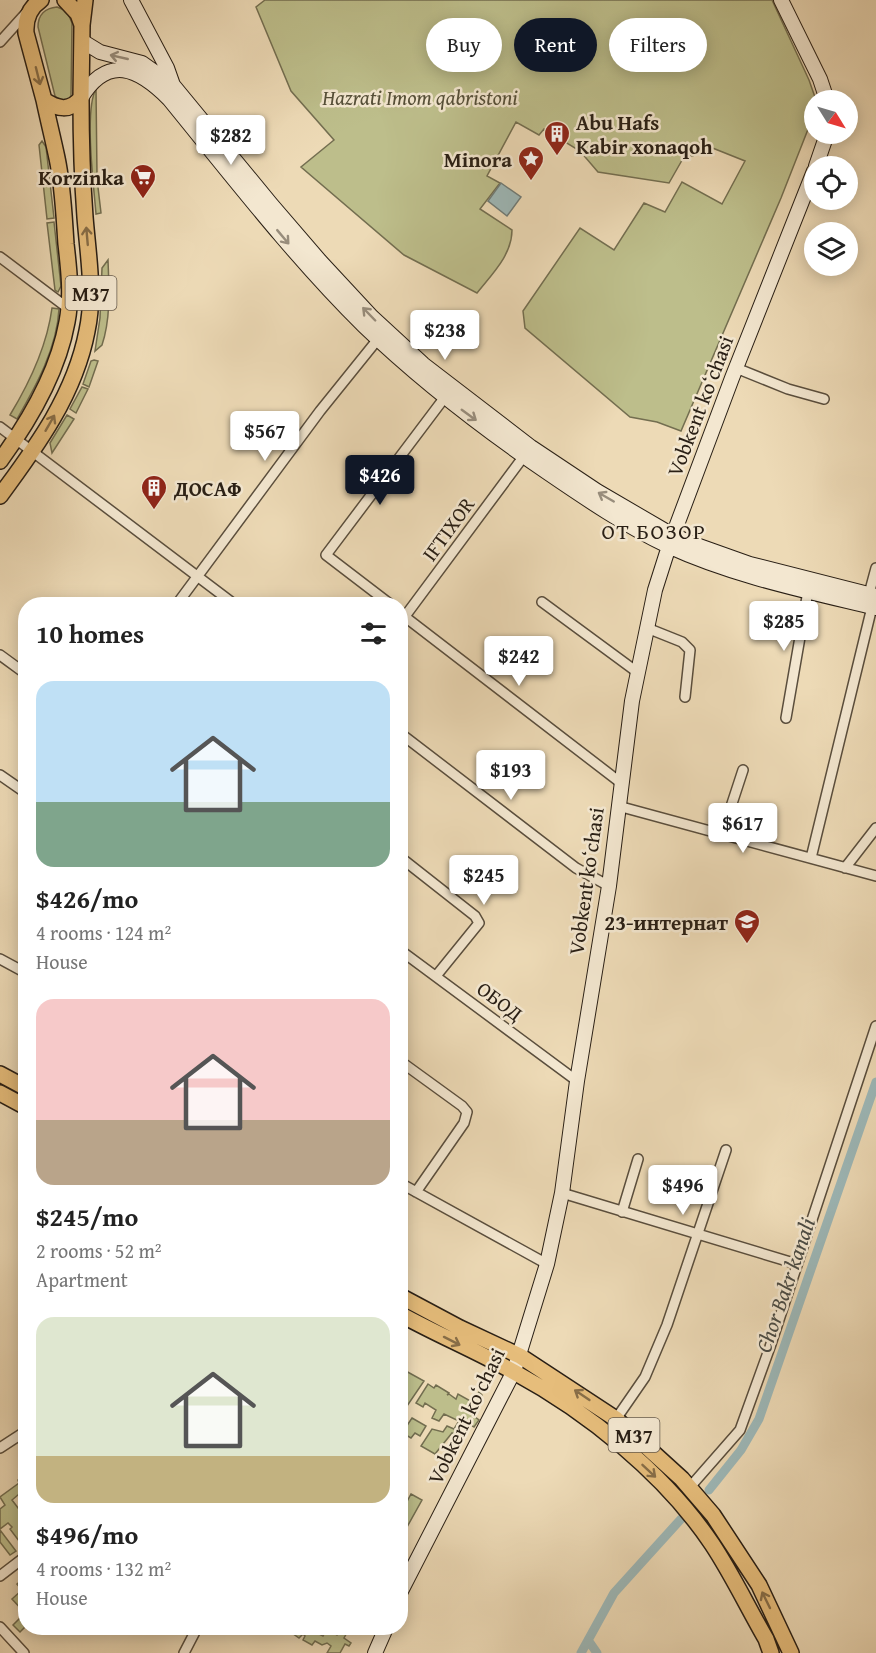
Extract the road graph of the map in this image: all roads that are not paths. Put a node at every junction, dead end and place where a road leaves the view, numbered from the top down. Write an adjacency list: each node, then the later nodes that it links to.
1 (65, 0): 6 (main road)
2 (85, 0): 6 (main road, M37)
3 (131, 0): 10 (main road)
4 (781, 0): 11 (main road)
5 (34, 3): 7 (main road, M37); 8 (street)
6 (81, 25): 9 (main road, M37)
7 (28, 39): 8 (street); 13 (main road, M37, one-way to 13)
8 (2, 40)
9 (81, 41): 10 (main road, one-way to 9); 12 (main road, M37)
10 (173, 85): 14 (main road)
11 (824, 90)
12 (81, 98): 13 (main road); 14 (main road); 24 (main road, M37, one-way to 12)
13 (44, 100): 17 (main road, M37)
14 (221, 153): 18 (main road, one-way to 18); 28 (main road, one-way to 14)
15 (804, 196): 19 (main road, Vobkent koʻchasi)
16 (0, 256): 17 (street)
17 (69, 309): 23 (main road, M37)
18 (378, 339): 20 (main road); 30 (street)
19 (736, 368): 21 (street); 28 (main road, Vobkent koʻchasi)
20 (445, 397): 25 (main road, one-way to 25); 34 (street)
21 (824, 399)
22 (0, 427): 23 (street)
23 (16, 439): 24 (street); 26 (main road, M37)
24 (33, 451): 27 (main road, M37); 30 (street)
25 (524, 456): 28 (main road); 37 (street, IFTIXOR)
26 (0, 461)
27 (0, 496)
28 (671, 541): 31 (main road); 35 (main road); 39 (main road, Vobkent koʻchasi)
29 (876, 568): 35 (street)
30 (198, 576): 32 (street); 33 (street)
31 (808, 591): 35 (main road); 44 (street)
32 (182, 597)
33 (225, 597)
34 (381, 597)
35 (873, 601): 53 (street)
36 (542, 602): 42 (street)
37 (408, 609)
38 (408, 622): 48 (street)
39 (646, 628): 42 (main road, Vobkent koʻchasi); 43 (street)
40 (0, 655): 41 (street)
41 (18, 668)
42 (637, 672): 48 (main road, Vobkent koʻchasi)
43 (685, 697)
44 (786, 718)
45 (408, 739): 57 (street)
46 (743, 770): 52 (street)
47 (0, 775): 49 (street)
48 (621, 783): 50 (main road, Vobkent koʻchasi)
49 (18, 787)
50 (618, 806): 52 (street); 57 (main road, Vobkent koʻchasi)
51 (876, 828): 55 (street)
52 (722, 834): 53 (street)
53 (811, 858): 55 (street)
54 (408, 863): 61 (street)
55 (845, 868): 56 (street)
56 (876, 876)
57 (609, 886): 65 (main road, Vobkent koʻchasi)
58 (408, 956): 61 (street, ОБОД)
59 (0, 959): 60 (street)
60 (18, 967)
61 (436, 976): 65 (street, ОБОД)
62 (876, 1026): 77 (street)
63 (408, 1067): 72 (street)
64 (0, 1074): 66 (main road)
65 (577, 1081): 73 (main road, Vobkent koʻchasi)
66 (18, 1084)
67 (0, 1093): 68 (main road)
68 (18, 1103)
69 (726, 1149): 75 (street)
70 (638, 1159): 74 (street)
71 (408, 1188): 72 (street)
72 (416, 1192): 76 (street)
73 (562, 1193): 74 (street); 76 (main road, Vobkent koʻchasi)
74 (622, 1212): 75 (street)
75 (698, 1234): 77 (street); 82 (street)
76 (547, 1264): 80 (main road, Vobkent koʻchasi)
77 (797, 1264): 85 (street)
78 (408, 1300): 80 (main road, M37)
79 (408, 1318): 81 (main road, M37, one-way to 81)
80 (520, 1356): 81 (main road, Vobkent koʻchasi); 82 (main road, M37, one-way to 80)
81 (514, 1371): 88 (main road, Vobkent koʻchasi); 95 (main road, M37, one-way to 95)
82 (616, 1419): 85 (main road, M37)
83 (18, 1436): 84 (street)
84 (0, 1448)
85 (690, 1487): 96 (main road, M37, one-way to 85)
86 (18, 1562): 87 (street)
87 (0, 1576)
88 (408, 1577)
89 (0, 1627): 92 (street)
90 (193, 1635): 93 (street)
91 (383, 1635): 94 (main road)
92 (24, 1653)
93 (183, 1653)
94 (375, 1653)
95 (771, 1653)
96 (791, 1653)

